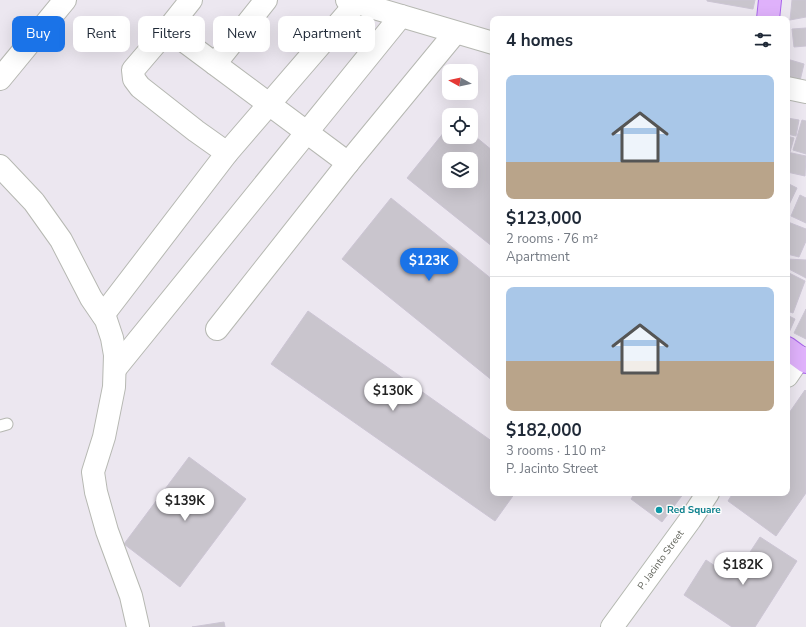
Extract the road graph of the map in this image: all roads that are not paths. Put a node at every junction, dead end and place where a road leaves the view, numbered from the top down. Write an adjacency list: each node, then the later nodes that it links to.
1 (65, 0): 14 (street)
2 (191, 0): 6 (street)
3 (266, 0): 13 (street)
4 (770, 0): 8 (main road)
5 (354, 1): 7 (street); 17 (street)
6 (178, 16)
7 (401, 16): 9 (street); 18 (street)
8 (768, 16)
9 (455, 33): 10 (street); 20 (street)
10 (490, 42)
11 (148, 52): 19 (street)
12 (199, 52): 13 (street)
13 (215, 64): 17 (street)
14 (0, 79)
15 (790, 89): 16 (street)
16 (806, 92)
17 (269, 103): 18 (street); 19 (street)
18 (307, 132): 20 (street); 25 (street)
19 (227, 153): 22 (street)
20 (348, 163): 23 (street)
21 (0, 166): 22 (street)
22 (103, 315): 25 (street)
23 (217, 329)
24 (798, 356): 26 (street)
25 (114, 369): 28 (street)
26 (790, 371)
27 (706, 496): 29 (street, P. Jacinto Street)
28 (138, 627)
29 (612, 627)

